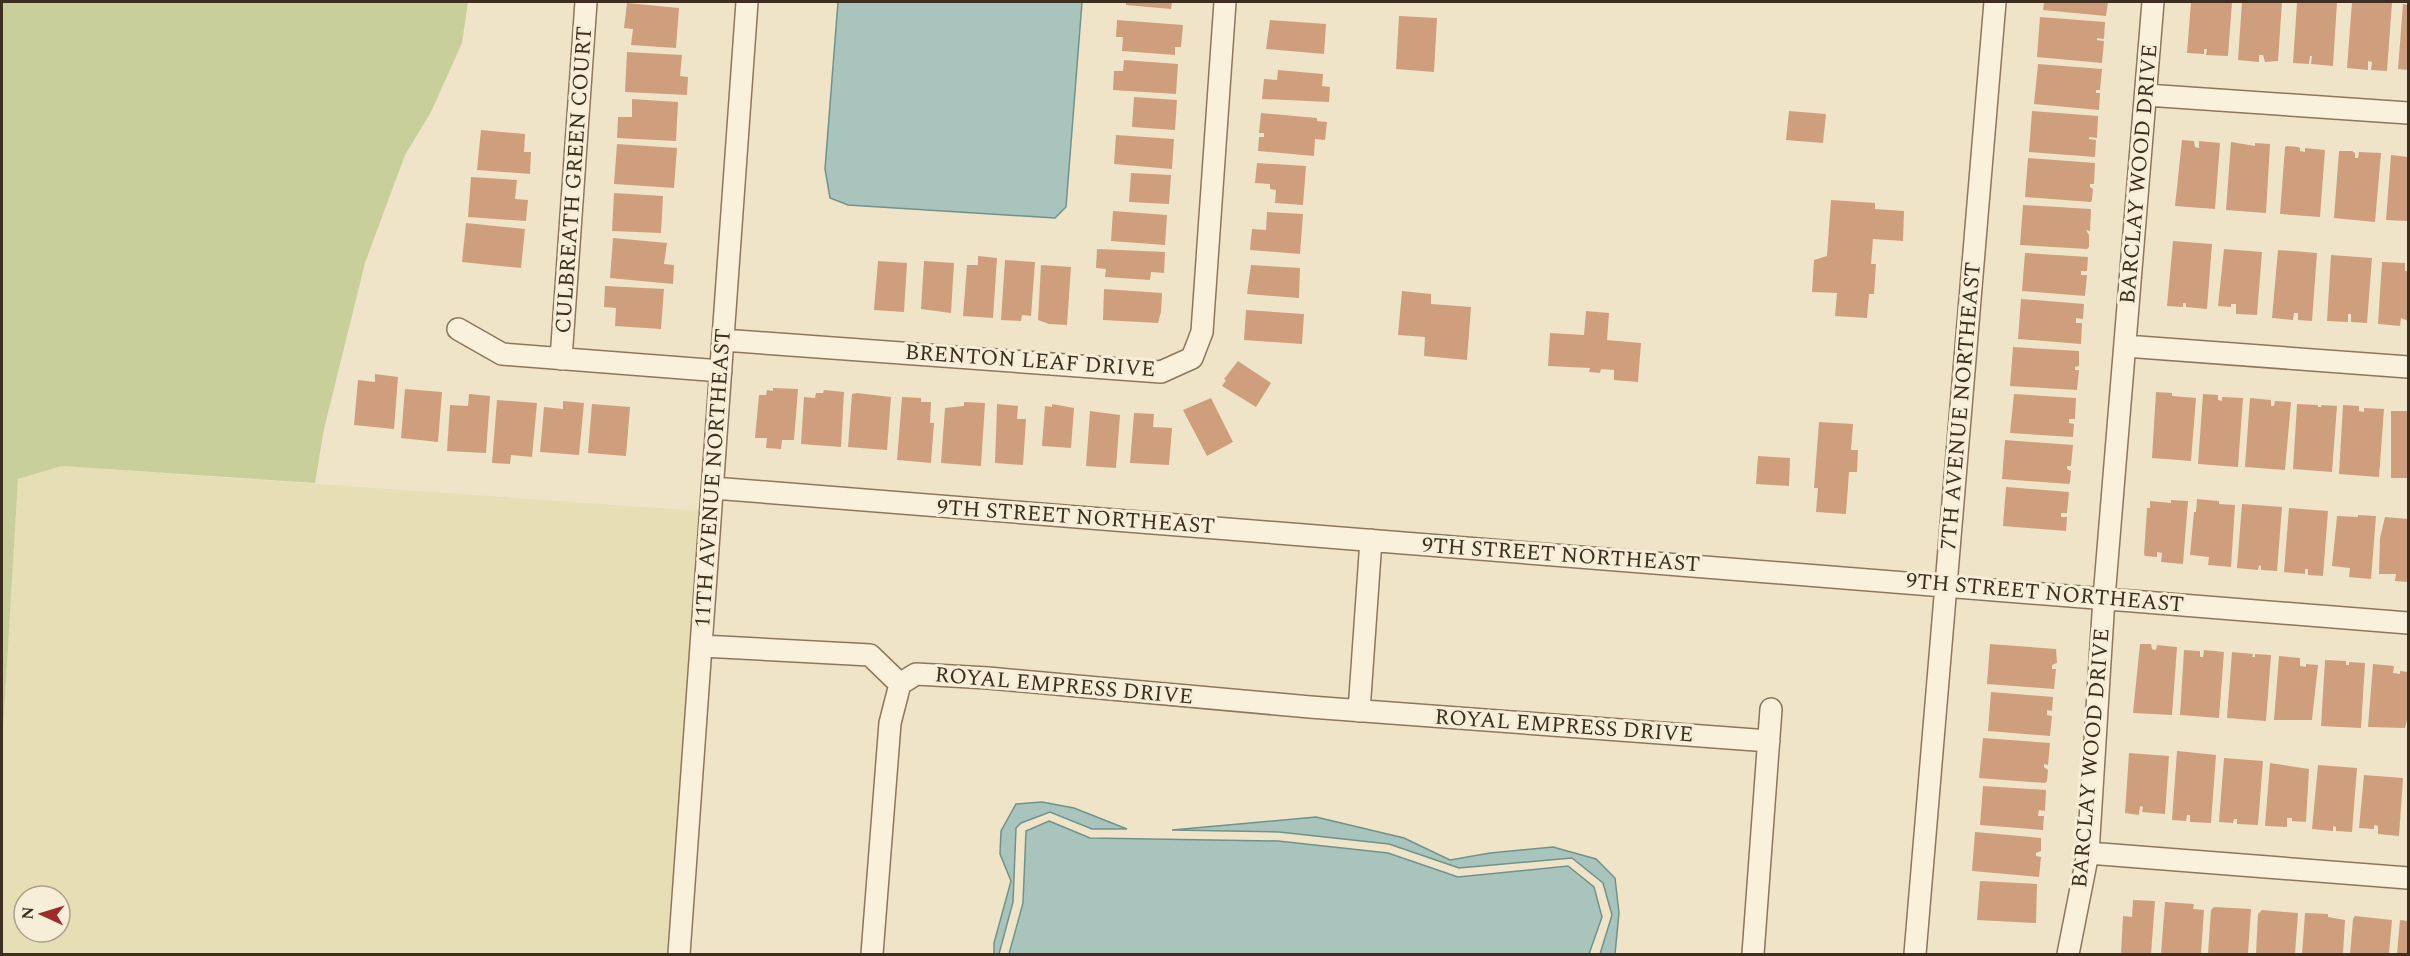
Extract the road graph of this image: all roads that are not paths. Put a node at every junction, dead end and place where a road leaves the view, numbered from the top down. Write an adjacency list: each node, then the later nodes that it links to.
1 (586, 2): 11 (street, CULBREATH GREEN COURT)
2 (747, 2): 9 (street, 11TH AVENUE NORTHEAST)
3 (1225, 2): 9 (street, BRENTON LEAF DRIVE)
4 (1995, 2): 16 (street, 7TH AVENUE NORTHEAST)
5 (2153, 2): 6 (street, BARCLAY WOOD DRIVE)
6 (2146, 94): 7 (street); 10 (street, BARCLAY WOOD DRIVE)
7 (2409, 113)
8 (458, 329): 11 (street)
9 (723, 340): 13 (street, 11TH AVENUE NORTHEAST)
10 (2125, 346): 12 (street); 17 (street, BARCLAY WOOD DRIVE)
11 (561, 359): 13 (street)
12 (2409, 367)
13 (721, 371): 14 (street, 11TH AVENUE NORTHEAST)
14 (713, 488): 15 (street, 9TH STREET NORTHEAST); 19 (street, 11TH AVENUE NORTHEAST)
15 (1371, 540): 16 (street, 9TH STREET NORTHEAST); 22 (street)
16 (1946, 585): 17 (street, 9TH STREET NORTHEAST); 29 (street, 7TH AVENUE NORTHEAST)
17 (2104, 598): 18 (street, 9TH STREET NORTHEAST); 24 (street, BARCLAY WOOD DRIVE)
18 (2409, 623)
19 (702, 646): 20 (street); 26 (street, 11TH AVENUE NORTHEAST)
20 (900, 684): 22 (street, ROYAL EMPRESS DRIVE); 27 (street)
21 (1771, 709): 23 (street)
22 (1359, 711): 23 (street, ROYAL EMPRESS DRIVE)
23 (1769, 741): 28 (street)
24 (2088, 853): 25 (street); 30 (street, BARCLAY WOOD DRIVE)
25 (2409, 878)
26 (679, 954)
27 (872, 954)
28 (1753, 954)
29 (1915, 954)
30 (2068, 954)

